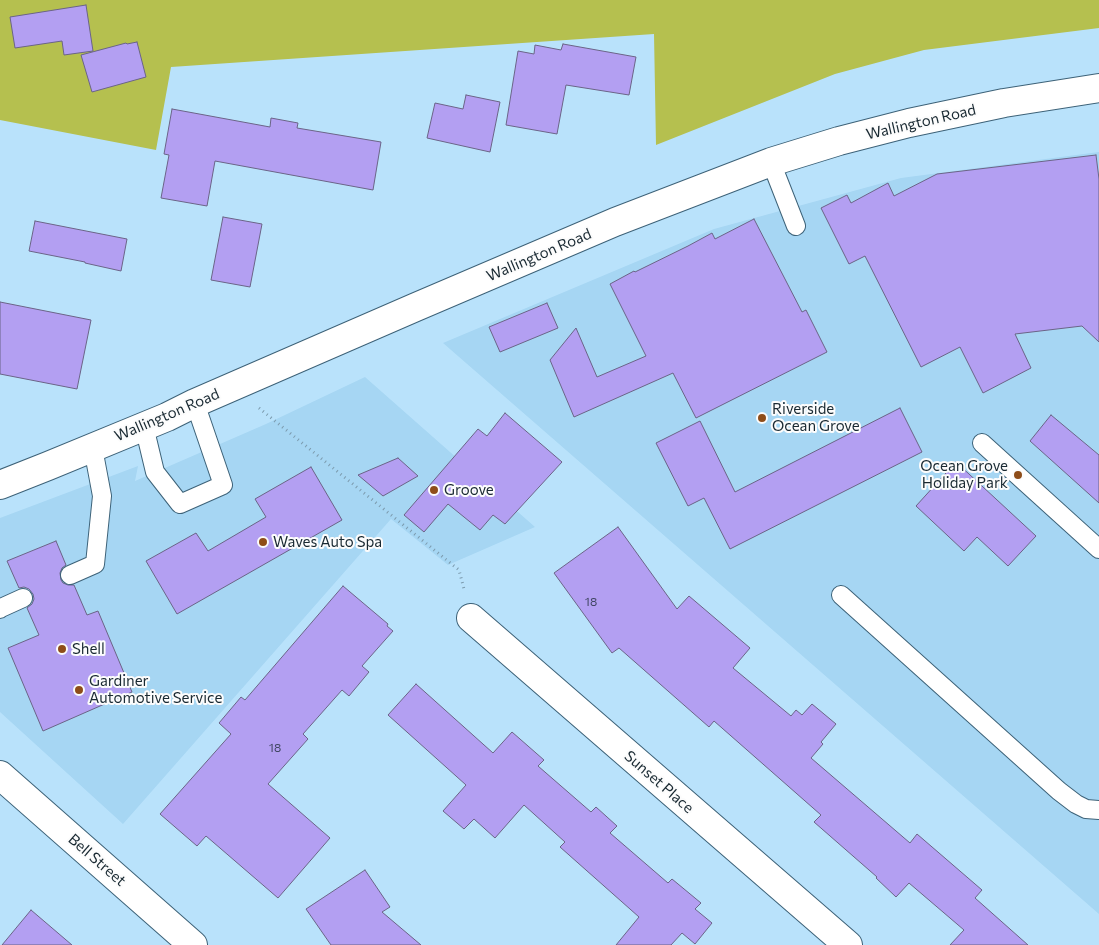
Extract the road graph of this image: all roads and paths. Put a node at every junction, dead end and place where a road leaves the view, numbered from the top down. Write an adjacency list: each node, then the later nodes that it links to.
1 (1099, 88): 2 (street, Wallington Road)
2 (771, 162): 3 (lane); 4 (street, Wallington Road)
3 (796, 226)
4 (232, 387): 5 (street, Wallington Road); 15 (path)
5 (195, 403): 6 (street, Wallington Road); 6 (lane)
6 (144, 426): 8 (street, Wallington Road)
7 (982, 443): 10 (lane)
8 (93, 448): 9 (street, Wallington Road); 11 (lane)
9 (0, 485)
10 (1099, 548)
11 (70, 576)
12 (842, 595): 17 (lane)
13 (23, 598): 14 (lane)
14 (0, 608)
15 (471, 618): 19 (street, Sunset Place)
16 (0, 775): 18 (street, Bell Street)
17 (1099, 810)
18 (193, 945)
19 (848, 945)

